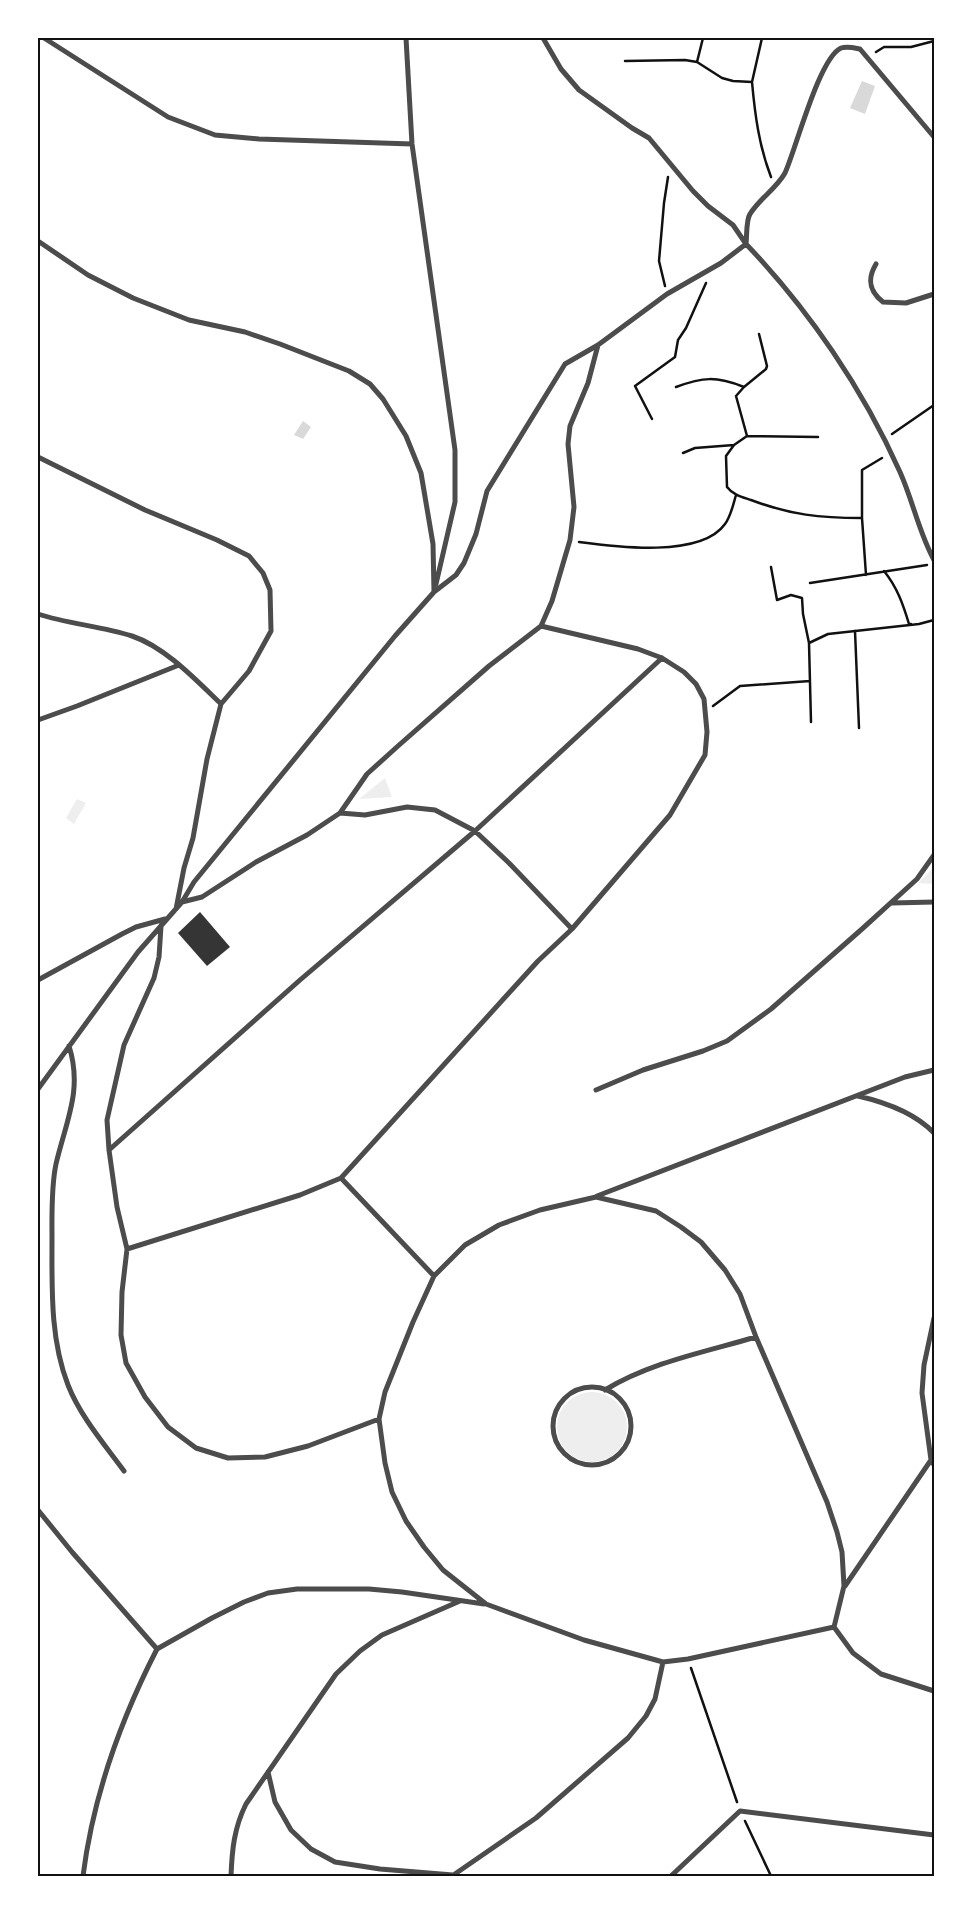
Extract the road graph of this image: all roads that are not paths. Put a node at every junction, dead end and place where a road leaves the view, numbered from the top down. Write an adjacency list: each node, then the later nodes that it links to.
1 (44, 38): 5 (street)
2 (406, 38): 5 (street)
3 (543, 38): 7 (street)
4 (934, 137): 7 (street)
5 (412, 144): 13 (street)
6 (38, 242): 13 (street)
7 (746, 244): 10 (street); 12 (street)
8 (876, 264): 9 (street)
9 (934, 294)
10 (598, 345): 13 (street); 15 (street)
11 (38, 457): 18 (street)
12 (934, 562)
13 (434, 592): 23 (street)
14 (38, 614): 17 (street)
15 (541, 626): 16 (street); 20 (street)
16 (662, 658): 21 (street); 29 (street)
17 (179, 665): 18 (street); 19 (street)
18 (221, 704): 26 (street)
19 (38, 720)
20 (340, 813): 21 (street); 23 (street)
21 (475, 831): 29 (street); 37 (street)
22 (934, 856): 25 (street)
23 (182, 902): 26 (street)
24 (934, 902): 25 (street)
25 (891, 903): 34 (street)
26 (176, 909): 27 (street)
27 (167, 919): 28 (street); 30 (street)
28 (161, 926): 31 (street); 37 (street)
29 (572, 929): 38 (street)
30 (38, 980)
31 (69, 1046): 33 (street); 47 (street)
32 (934, 1070): 35 (street)
33 (38, 1089)
34 (596, 1090)
35 (857, 1096): 36 (street); 39 (street)
36 (934, 1133)
37 (109, 1150): 40 (street)
38 (341, 1178): 40 (street); 41 (street)
39 (596, 1197): 41 (street); 43 (street)
40 (127, 1248): 45 (street)
41 (434, 1276): 45 (street)
42 (934, 1318): 46 (street)
43 (756, 1337): 44 (street); 49 (street)
44 (605, 1390): 44 (street)
45 (379, 1419): 51 (street)
46 (933, 1462): 49 (street)
47 (124, 1471)
48 (38, 1510): 53 (street)
49 (844, 1586): 52 (street)
50 (460, 1601): 51 (street); 53 (street); 56 (street)
51 (486, 1604): 54 (street)
52 (834, 1627): 54 (street); 55 (street)
53 (157, 1649): 58 (street)
54 (663, 1662): 60 (street)
55 (934, 1691)
56 (268, 1772): 59 (street); 60 (street)
57 (934, 1834): 61 (street)
58 (83, 1876)
59 (231, 1876)
60 (452, 1876)
61 (671, 1876)

